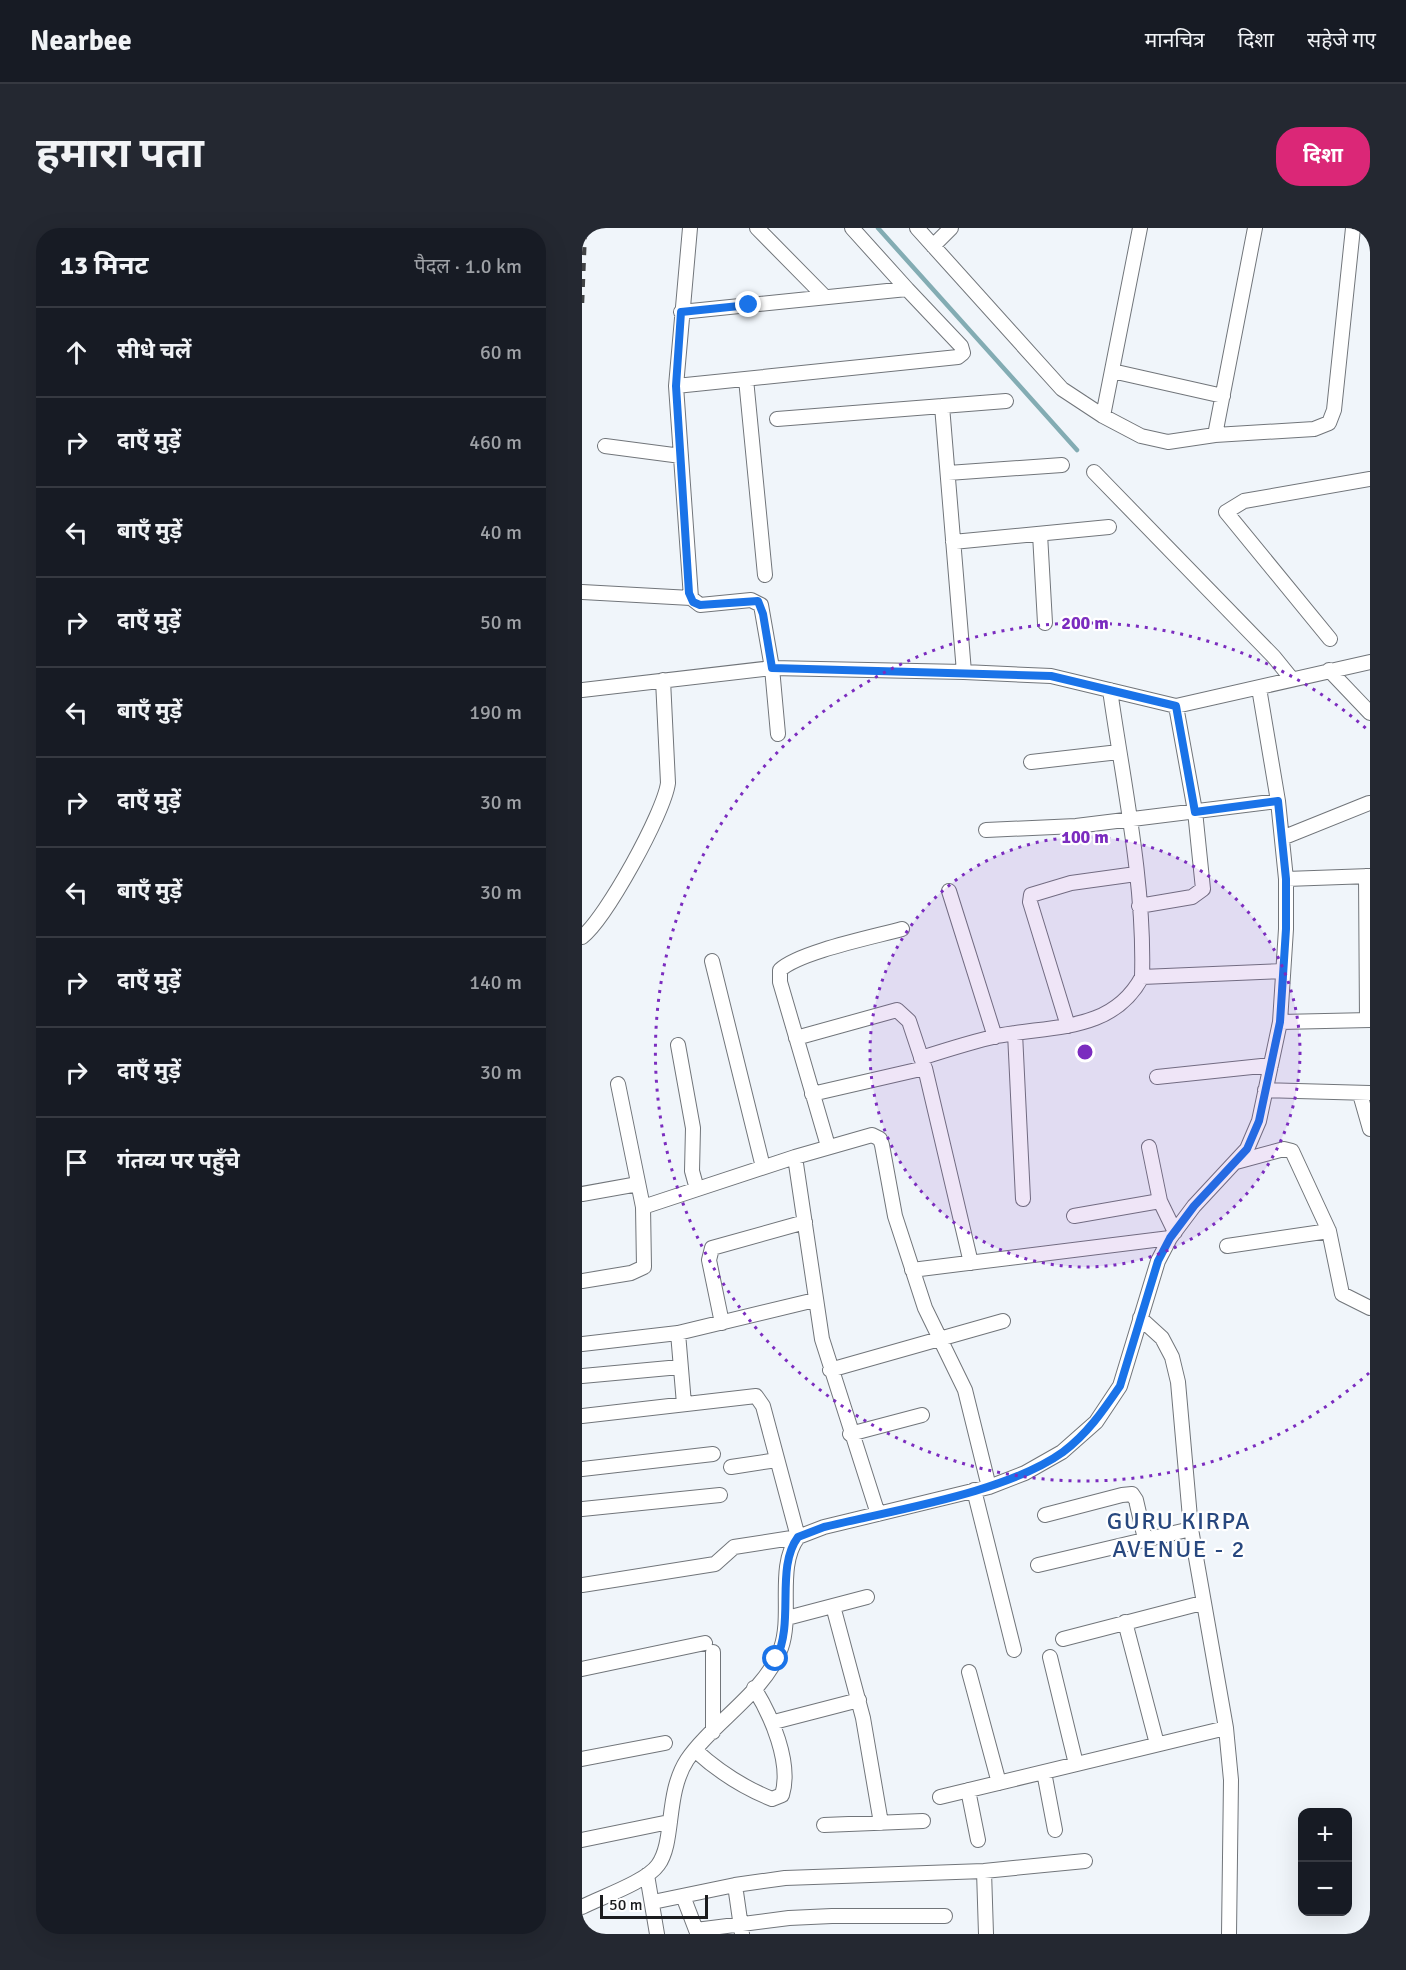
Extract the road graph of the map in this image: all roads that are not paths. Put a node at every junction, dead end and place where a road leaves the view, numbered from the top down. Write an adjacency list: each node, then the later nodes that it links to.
1 (690, 228): 12 (street)
2 (757, 228): 11 (street)
3 (852, 228): 10 (street)
4 (917, 228): 9 (street)
5 (951, 228): 9 (street)
6 (1140, 228): 13 (street)
7 (1255, 228): 16 (street)
8 (1353, 228): 21 (street)
9 (933, 246): 19 (street)
10 (907, 289): 11 (street); 14 (street)
11 (825, 297): 12 (street)
12 (681, 312): 15 (street)
13 (1112, 371): 16 (street); 19 (street)
14 (746, 379): 15 (street); 31 (street)
15 (676, 386): 23 (street)
16 (1223, 396): 21 (street)
17 (1006, 401): 18 (street)
18 (942, 406): 20 (street); 26 (street)
19 (1103, 416): 21 (street)
20 (777, 419)
21 (1215, 435)
22 (605, 446): 23 (street)
23 (681, 456): 33 (street)
24 (1062, 465): 26 (street)
25 (1094, 472): 40 (street)
26 (948, 473): 30 (street)
27 (1370, 479): 35 (street)
28 (1108, 527): 29 (street)
29 (1040, 534): 30 (street); 34 (street)
30 (953, 542): 39 (street)
31 (765, 575)
32 (582, 592): 33 (street)
33 (691, 598): 37 (street)
34 (1045, 623)
35 (1330, 639)
36 (1370, 662): 38 (street)
37 (772, 668): 39 (street); 41 (street); 47 (street)
38 (1329, 670): 40 (street); 46 (street)
39 (964, 672): 44 (street)
40 (1291, 678): 42 (street)
41 (663, 680): 43 (street); 62 (street)
42 (1259, 688): 45 (street); 50 (street)
43 (582, 690)
44 (1110, 690): 45 (street); 48 (street)
45 (1176, 706): 52 (street)
46 (1370, 713)
47 (778, 734)
48 (1119, 752): 49 (street); 53 (street)
49 (1031, 762)
50 (1278, 801): 52 (street); 55 (street)
51 (1369, 803): 55 (street)
52 (1195, 812): 53 (street); 60 (street)
53 (1128, 820): 54 (street); 56 (street)
54 (986, 831)
55 (1282, 838): 58 (street)
56 (1136, 874): 60 (street); 68 (street)
57 (1368, 876): 58 (street); 66 (street)
58 (1286, 879): 64 (street)
59 (949, 891): 70 (street)
60 (1139, 906): 65 (street)
61 (902, 929): 71 (street)
62 (582, 937)
63 (712, 961): 85 (street)
64 (1283, 972): 65 (street); 67 (street)
65 (1142, 977): 68 (street)
66 (1368, 1020): 67 (street)
67 (1280, 1022): 74 (street)
68 (1068, 1026): 69 (street)
69 (1015, 1033): 70 (street); 89 (street)
70 (995, 1037): 73 (street)
71 (796, 1038): 73 (street); 78 (street)
72 (678, 1046): 87 (street)
73 (923, 1063): 78 (street); 97 (street)
74 (1270, 1065): 75 (street); 77 (street)
75 (1158, 1077)
76 (618, 1084): 86 (street)
77 (1265, 1090): 79 (street); 84 (street)
78 (812, 1094): 81 (street)
79 (1365, 1094): 80 (street)
80 (1370, 1129)
81 (828, 1146): 83 (street); 98 (street)
82 (1149, 1147): 90 (street)
83 (795, 1157): 85 (street); 93 (street)
84 (1236, 1162): 94 (street); 95 (street)
85 (763, 1167): 87 (street)
86 (638, 1184): 88 (street); 91 (street)
87 (697, 1189): 91 (street)
88 (582, 1194)
89 (1023, 1199)
90 (1160, 1201): 92 (street); 95 (street)
91 (643, 1207): 99 (street)
92 (1074, 1216)
93 (805, 1222): 100 (street); 104 (street)
94 (1329, 1231): 96 (street); 101 (street)
95 (1172, 1235): 97 (street); 102 (street)
96 (1227, 1246)
97 (971, 1263): 98 (street)
98 (912, 1270): 106 (street)
99 (582, 1281)
100 (815, 1300): 104 (street); 109 (street)
101 (1370, 1308)
102 (1140, 1318): 119 (street); 125 (street)
103 (1003, 1321): 106 (street)
104 (722, 1323): 105 (street)
105 (678, 1333): 107 (street); 108 (street)
106 (938, 1340): 109 (street); 119 (street)
107 (582, 1344)
108 (680, 1367): 110 (street); 111 (street)
109 (830, 1370): 114 (street)
110 (582, 1376)
111 (684, 1404): 113 (street); 116 (street)
112 (922, 1415): 114 (street)
113 (582, 1416)
114 (850, 1434): 123 (street)
115 (713, 1454): 118 (street)
116 (777, 1460): 117 (street); 126 (street)
117 (731, 1467)
118 (582, 1469)
119 (988, 1487): 120 (street)
120 (974, 1490): 123 (street); 136 (street)
121 (720, 1495): 122 (street)
122 (582, 1509)
123 (878, 1514): 126 (street)
124 (1045, 1515): 127 (street)
125 (1191, 1529): 127 (street); 131 (street)
126 (798, 1537): 129 (street); 133 (street)
127 (1145, 1539): 128 (street)
128 (1038, 1565)
129 (582, 1585)
130 (867, 1597): 132 (street)
131 (1202, 1603): 134 (street); 143 (street)
132 (833, 1606): 133 (street); 141 (street)
133 (787, 1618): 140 (street)
134 (1125, 1622): 135 (street); 146 (street)
135 (1063, 1639)
136 (1014, 1650)
137 (1050, 1657): 149 (street)
138 (582, 1669): 144 (street)
139 (969, 1672): 151 (street)
140 (754, 1688): 142 (street); 144 (street)
141 (859, 1700): 142 (street); 156 (street)
142 (774, 1722): 147 (street)
143 (1226, 1728): 146 (street); 172 (street)
144 (713, 1732): 147 (street)
145 (665, 1743): 148 (street)
146 (1157, 1744): 149 (street)
147 (696, 1751): 155 (street)
148 (582, 1759)
149 (1076, 1764): 150 (street)
150 (1044, 1772): 151 (street); 158 (street)
151 (999, 1783): 152 (street)
152 (968, 1790): 153 (street); 160 (street)
153 (940, 1797)
154 (923, 1821): 156 (street)
155 (669, 1822): 159 (street); 163 (street)
156 (881, 1823): 157 (street)
157 (824, 1825)
158 (1055, 1830)
159 (582, 1840)
160 (978, 1840)
161 (1084, 1861): 162 (street)
162 (984, 1871): 164 (street); 171 (street)
163 (647, 1875): 166 (street); 167 (street)
164 (735, 1885): 165 (street); 169 (street)
165 (683, 1896): 166 (street); 169 (street)
166 (653, 1902): 170 (street)
167 (582, 1907)
168 (945, 1916): 169 (street)
169 (742, 1929)
170 (657, 1934)
171 (986, 1934)
172 (1229, 1934)

